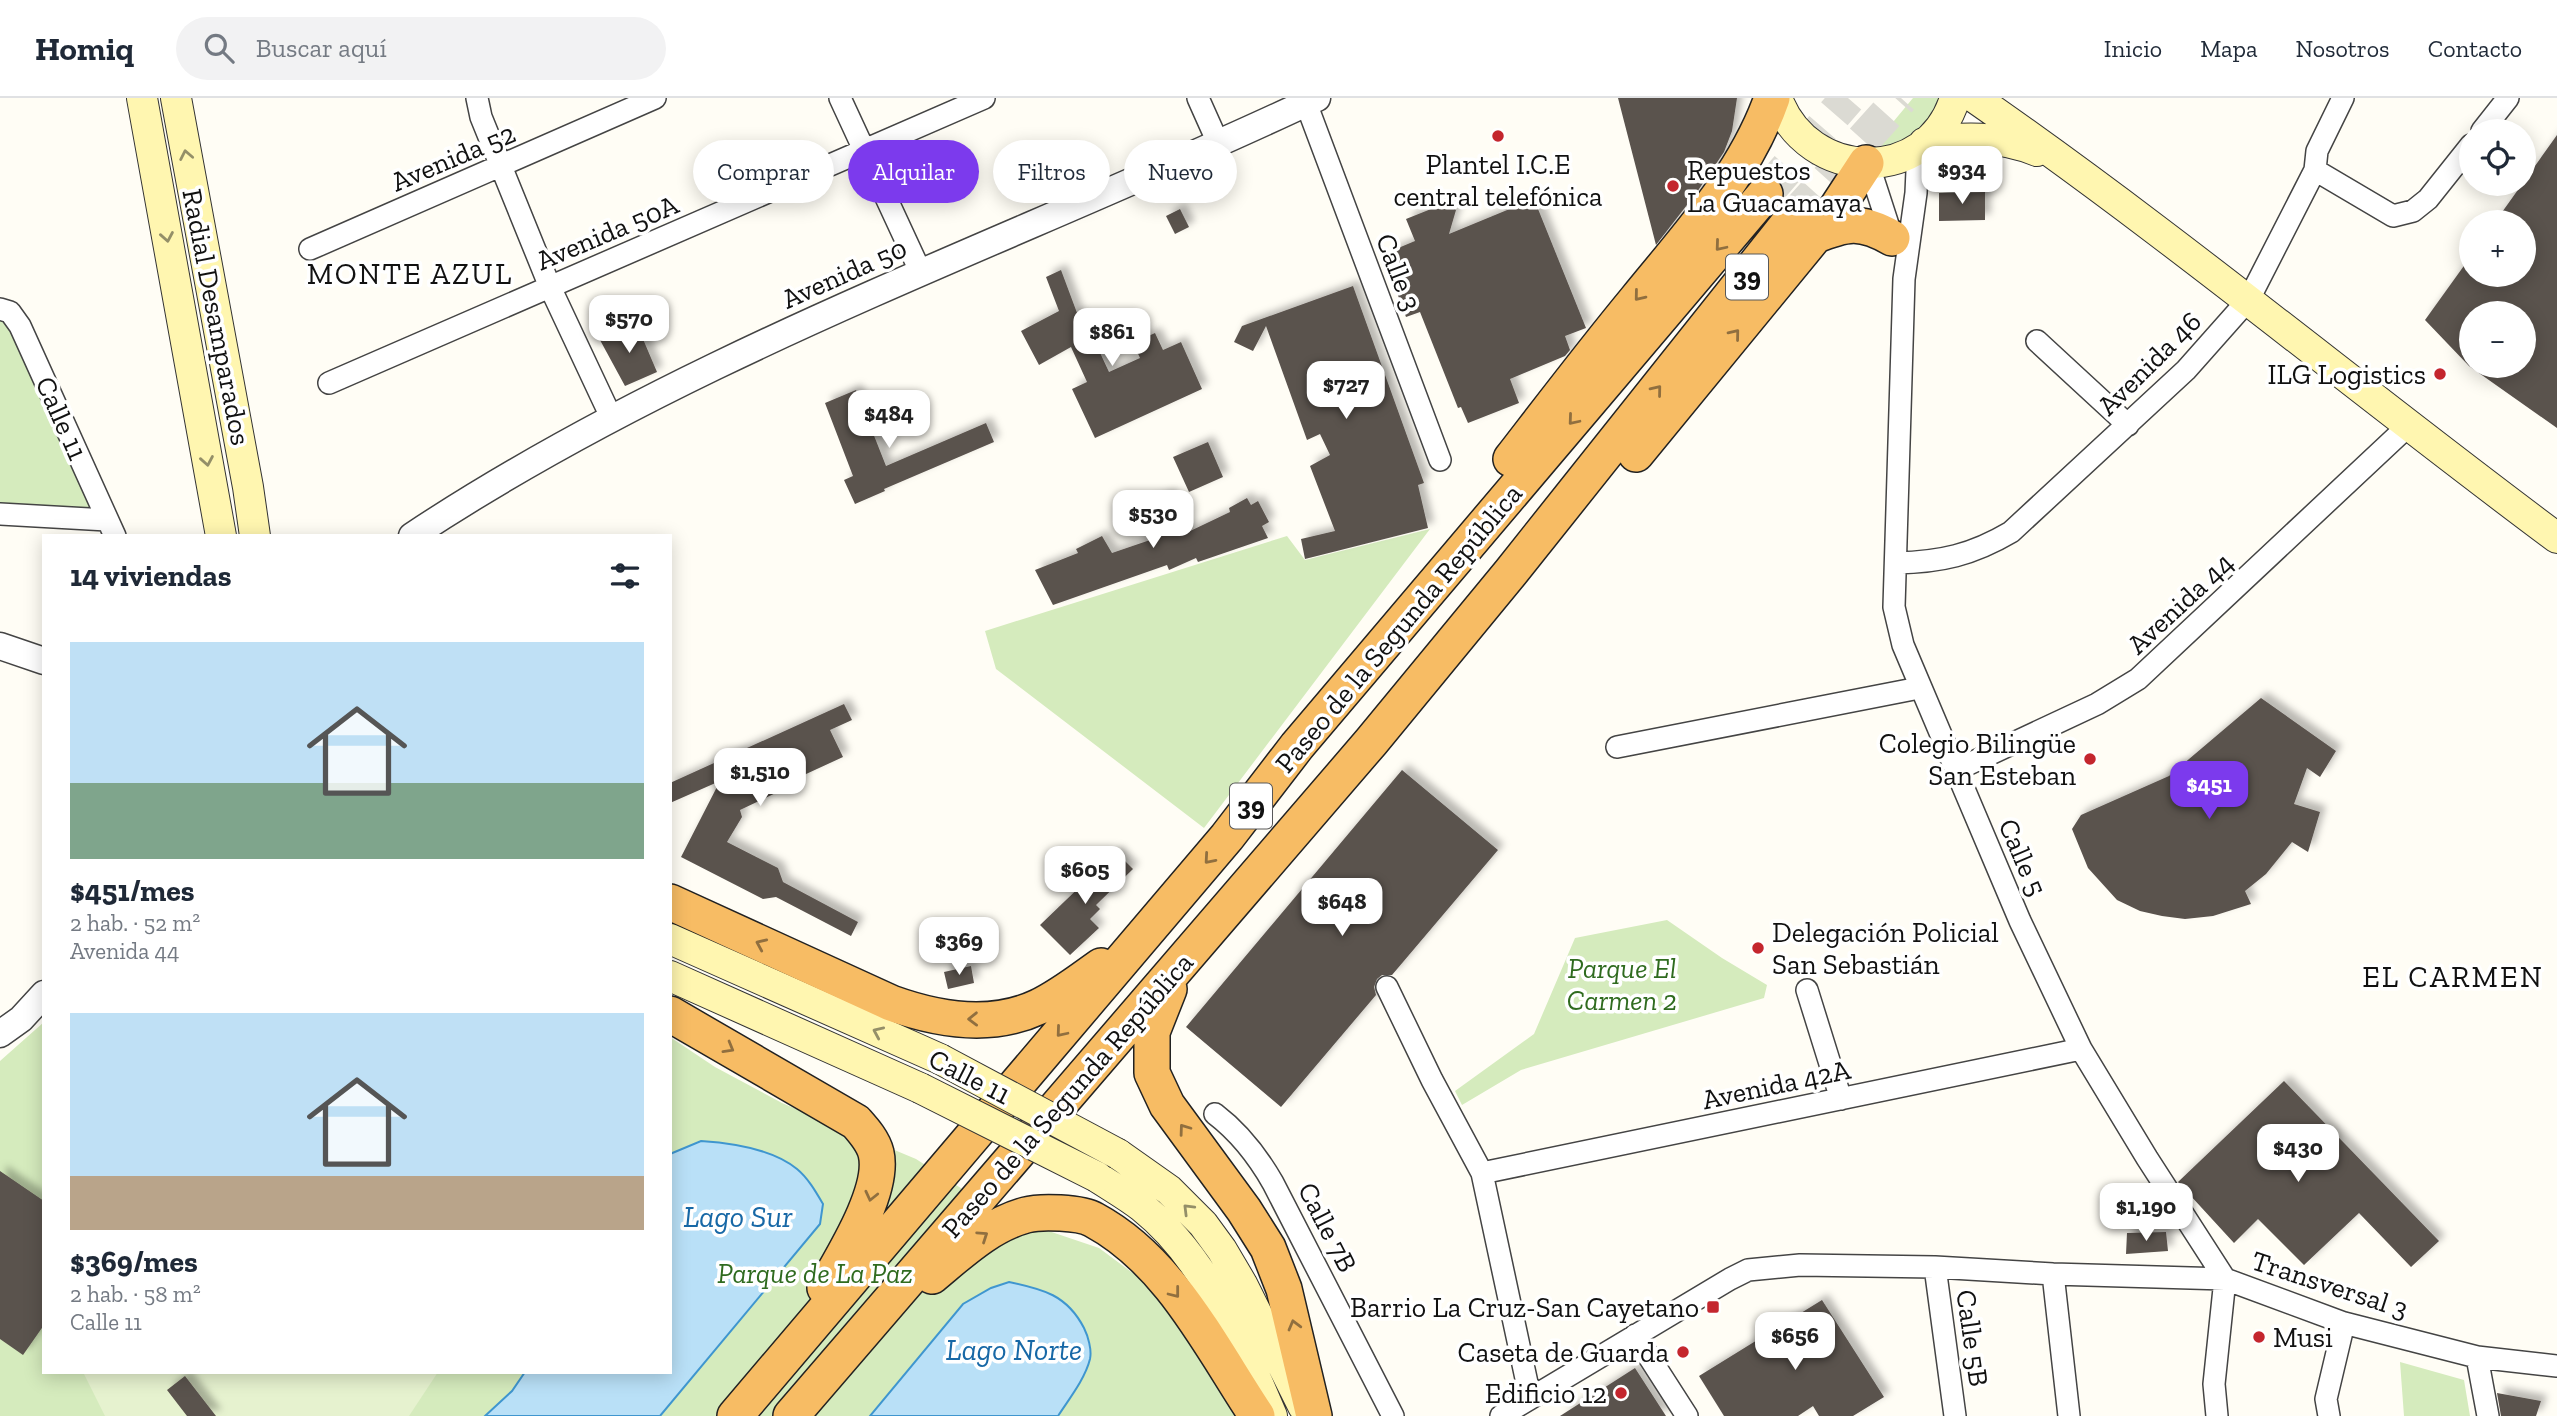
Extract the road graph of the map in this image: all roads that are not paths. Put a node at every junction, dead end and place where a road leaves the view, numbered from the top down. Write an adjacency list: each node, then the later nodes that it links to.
1 (142, 98): 46 (main road, Radial Desamparados, one-way to 46)
2 (176, 98): 43 (main road, Radial Desamparados, one-way to 2)
3 (477, 98): 24 (street)
4 (655, 98): 24 (street, Avenida 52)
5 (840, 98): 15 (street)
6 (984, 98): 16 (street, Avenida 50A)
7 (1198, 98): 17 (street)
8 (1775, 98): 22 (main road); 55 (highway, one-way to 55)
9 (1955, 98): 19 (main road)
10 (1975, 98): 23 (main road)
11 (2343, 98): 25 (street, Avenida 46)
12 (2508, 98): 14 (street)
13 (1312, 101): 18 (street, Avenida 50); 42 (street, Calle 3)
14 (2491, 119)
15 (859, 140)
16 (887, 140)
17 (1217, 140)
18 (1230, 140)
19 (1921, 145): 22 (main road); 23 (main road); 33 (street, Calle 5)
20 (848, 157): 34 (street, Avenida 50A)
21 (2459, 160): 25 (street)
22 (1867, 163): 29 (highway, Paseo de la Segunda República); 30 (street, Calle 5)
23 (2073, 166): 35 (main road)
24 (501, 167): 31 (street, Avenida 52); 34 (street)
25 (2315, 170): 35 (street, Avenida 46)
26 (1124, 186): 32 (street, Avenida 50)
27 (1765, 194): 55 (highway, Paseo de la Segunda República / 39, one-way to 55)
28 (889, 203): 32 (street)
29 (1803, 228): 30 (highway); 61 (highway, Paseo de la Segunda República / 39, one-way to 29)
30 (1892, 238): 33 (street, Calle 5)
31 (310, 249)
32 (921, 273): 39 (street, Avenida 50)
33 (1904, 279): 51 (street, Calle 5)
34 (550, 287): 38 (street, Avenida 50A); 39 (street)
35 (2249, 299): 40 (street, Avenida 46); 41 (main road)
36 (0, 309): 45 (street, Calle 11)
37 (2038, 341): 40 (street)
38 (329, 383)
39 (611, 417): 49 (street, Avenida 50)
40 (2128, 425): 51 (street, Avenida 46)
41 (2408, 426): 50 (main road); 57 (street, Avenida 44)
42 (1440, 460)
43 (248, 486): 47 (main road, Radial Desamparados); 48 (main road)
44 (0, 514): 45 (street)
45 (111, 528)
46 (221, 534)
47 (255, 534)
48 (277, 534)
49 (415, 534)
50 (2557, 538)
51 (1896, 563): 54 (street, Calle 5)
52 (0, 646): 53 (street)
53 (42, 661)
54 (1919, 688): 56 (street); 57 (street, Calle 5)
55 (1297, 746): 59 (highway, Paseo de la Segunda República / 39, one-way to 59)
56 (1617, 747)
57 (1956, 770): 68 (street, Calle 5)
58 (672, 903): 59 (highway, one-way to 58)
59 (1141, 938): 78 (highway, Paseo de la Segunda República / 39, one-way to 78)
60 (672, 940): 88 (main road, Calle 11, one-way to 60, bridge)
61 (1177, 968): 77 (highway, Paseo de la Segunda República / 39); 89 (highway, one-way to 61)
62 (672, 977): 87 (main road, Calle 11, bridge)
63 (1387, 987): 71 (street)
64 (1807, 990): 69 (street)
65 (42, 996): 67 (street)
66 (672, 1015): 78 (highway, one-way to 78)
67 (0, 1034)
68 (2081, 1049): 69 (street, Avenida 42A); 74 (street, Calle 5)
69 (1841, 1099): 71 (street, Avenida 42A)
70 (1215, 1114): 90 (street, Calle 7B)
71 (1482, 1173): 83 (street)
72 (1935, 1267): 73 (street, Transversal 3); 76 (street, Transversal 3); 93 (street, Calle 5B)
73 (2053, 1274): 74 (street, Transversal 3); 94 (street)
74 (2225, 1279): 75 (street, Transversal 3); 95 (street)
75 (2344, 1323): 79 (street, Transversal 3); 96 (street)
76 (1635, 1335): 83 (street); 92 (street)
77 (854, 1341): 85 (highway, Paseo de la Segunda República / 39); 86 (highway, one-way to 86)
78 (792, 1349): 84 (highway, Paseo de la Segunda República / 39)
79 (2477, 1357): 80 (street, Transversal 3); 97 (street)
80 (2513, 1362): 81 (street, Transversal 3); 82 (street)
81 (2557, 1366)
82 (2557, 1381)
83 (1530, 1397): 91 (street)
84 (735, 1416)
85 (791, 1416)
86 (1257, 1416)
87 (1272, 1416)
88 (1308, 1416)
89 (1314, 1416)
90 (1393, 1416)
91 (1501, 1416)
92 (1687, 1416)
93 (1955, 1416)
94 (2069, 1416)
95 (2217, 1416)
96 (2329, 1416)
97 (2488, 1416)

